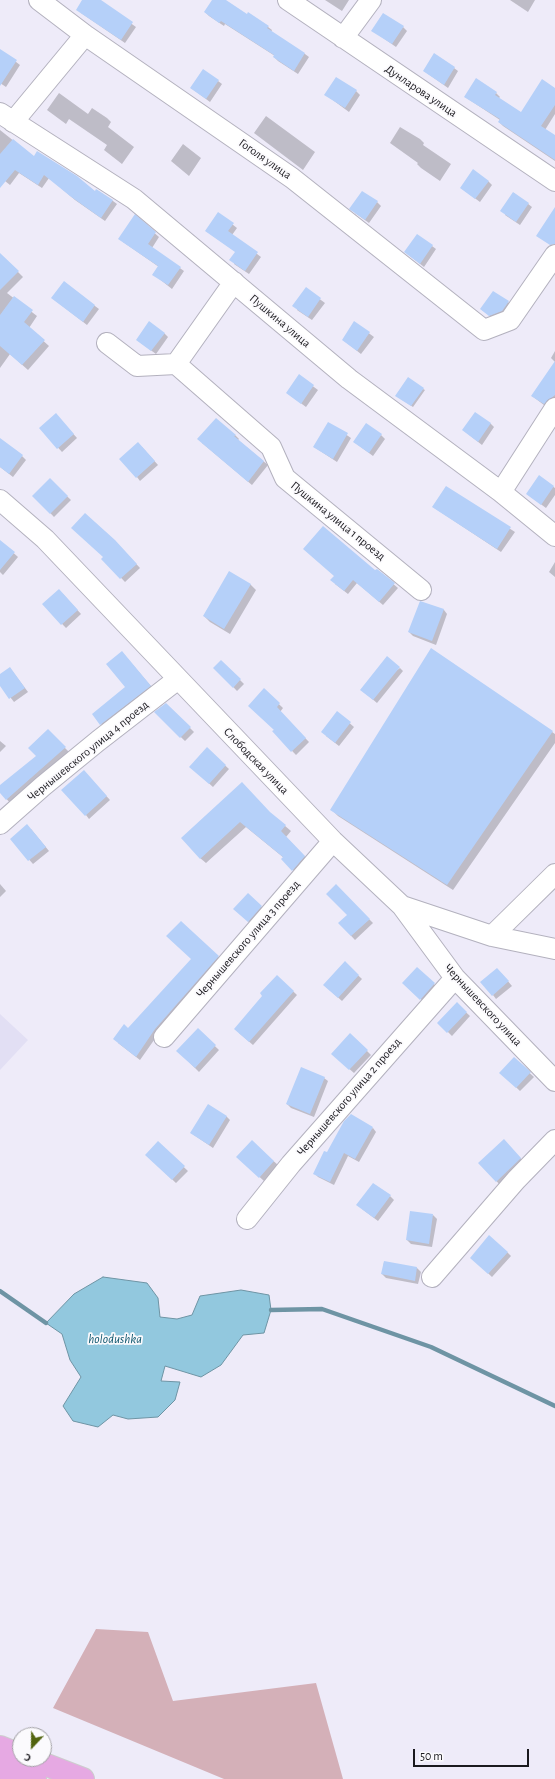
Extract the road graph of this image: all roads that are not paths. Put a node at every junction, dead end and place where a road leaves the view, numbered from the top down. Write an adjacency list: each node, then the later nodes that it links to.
1 (39, 0): 4 (street, Гоголя улица)
2 (288, 0): 5 (street, Дунларова улица)
3 (371, 0): 5 (street)
4 (85, 35): 6 (street); 8 (street, Гоголя улица)
5 (343, 38): 7 (street, Дунларова улица)
6 (6, 118): 9 (street, Пушкина улица)
7 (555, 181)
8 (555, 255)
9 (234, 282): 11 (street); 13 (street, Пушкина улица)
10 (107, 343): 11 (street)
11 (176, 364): 16 (street, Пушкина улица 1 проезд)
12 (555, 408): 13 (street)
13 (501, 492): 15 (street, Пушкина улица)
14 (0, 500): 17 (street, Слободская улица)
15 (555, 536)
16 (421, 590)
17 (178, 679): 18 (street, Чернышевского улица 4 проезд); 19 (street, Слободская улица)
18 (0, 824)
19 (333, 841): 21 (street, Слободская улица); 25 (street, Чернышевского улица 3 проезд)
20 (555, 874): 22 (street)
21 (402, 906): 22 (street, Слободская улица); 24 (street, Чернышевского улица)
22 (492, 936): 23 (street, Слободская улица)
23 (555, 949)
24 (455, 978): 26 (street, Чернышевского улица); 28 (street, Чернышевского улица 2 проезд)
25 (164, 1038)
26 (555, 1081)
27 (555, 1140): 29 (street)
28 (247, 1219)
29 (432, 1277)
30 (0, 1747): 31 (highway)
31 (12, 1752)
32 (0, 1767): 34 (highway)
33 (52, 1767): 35 (highway)
34 (35, 1779)
35 (83, 1779)

